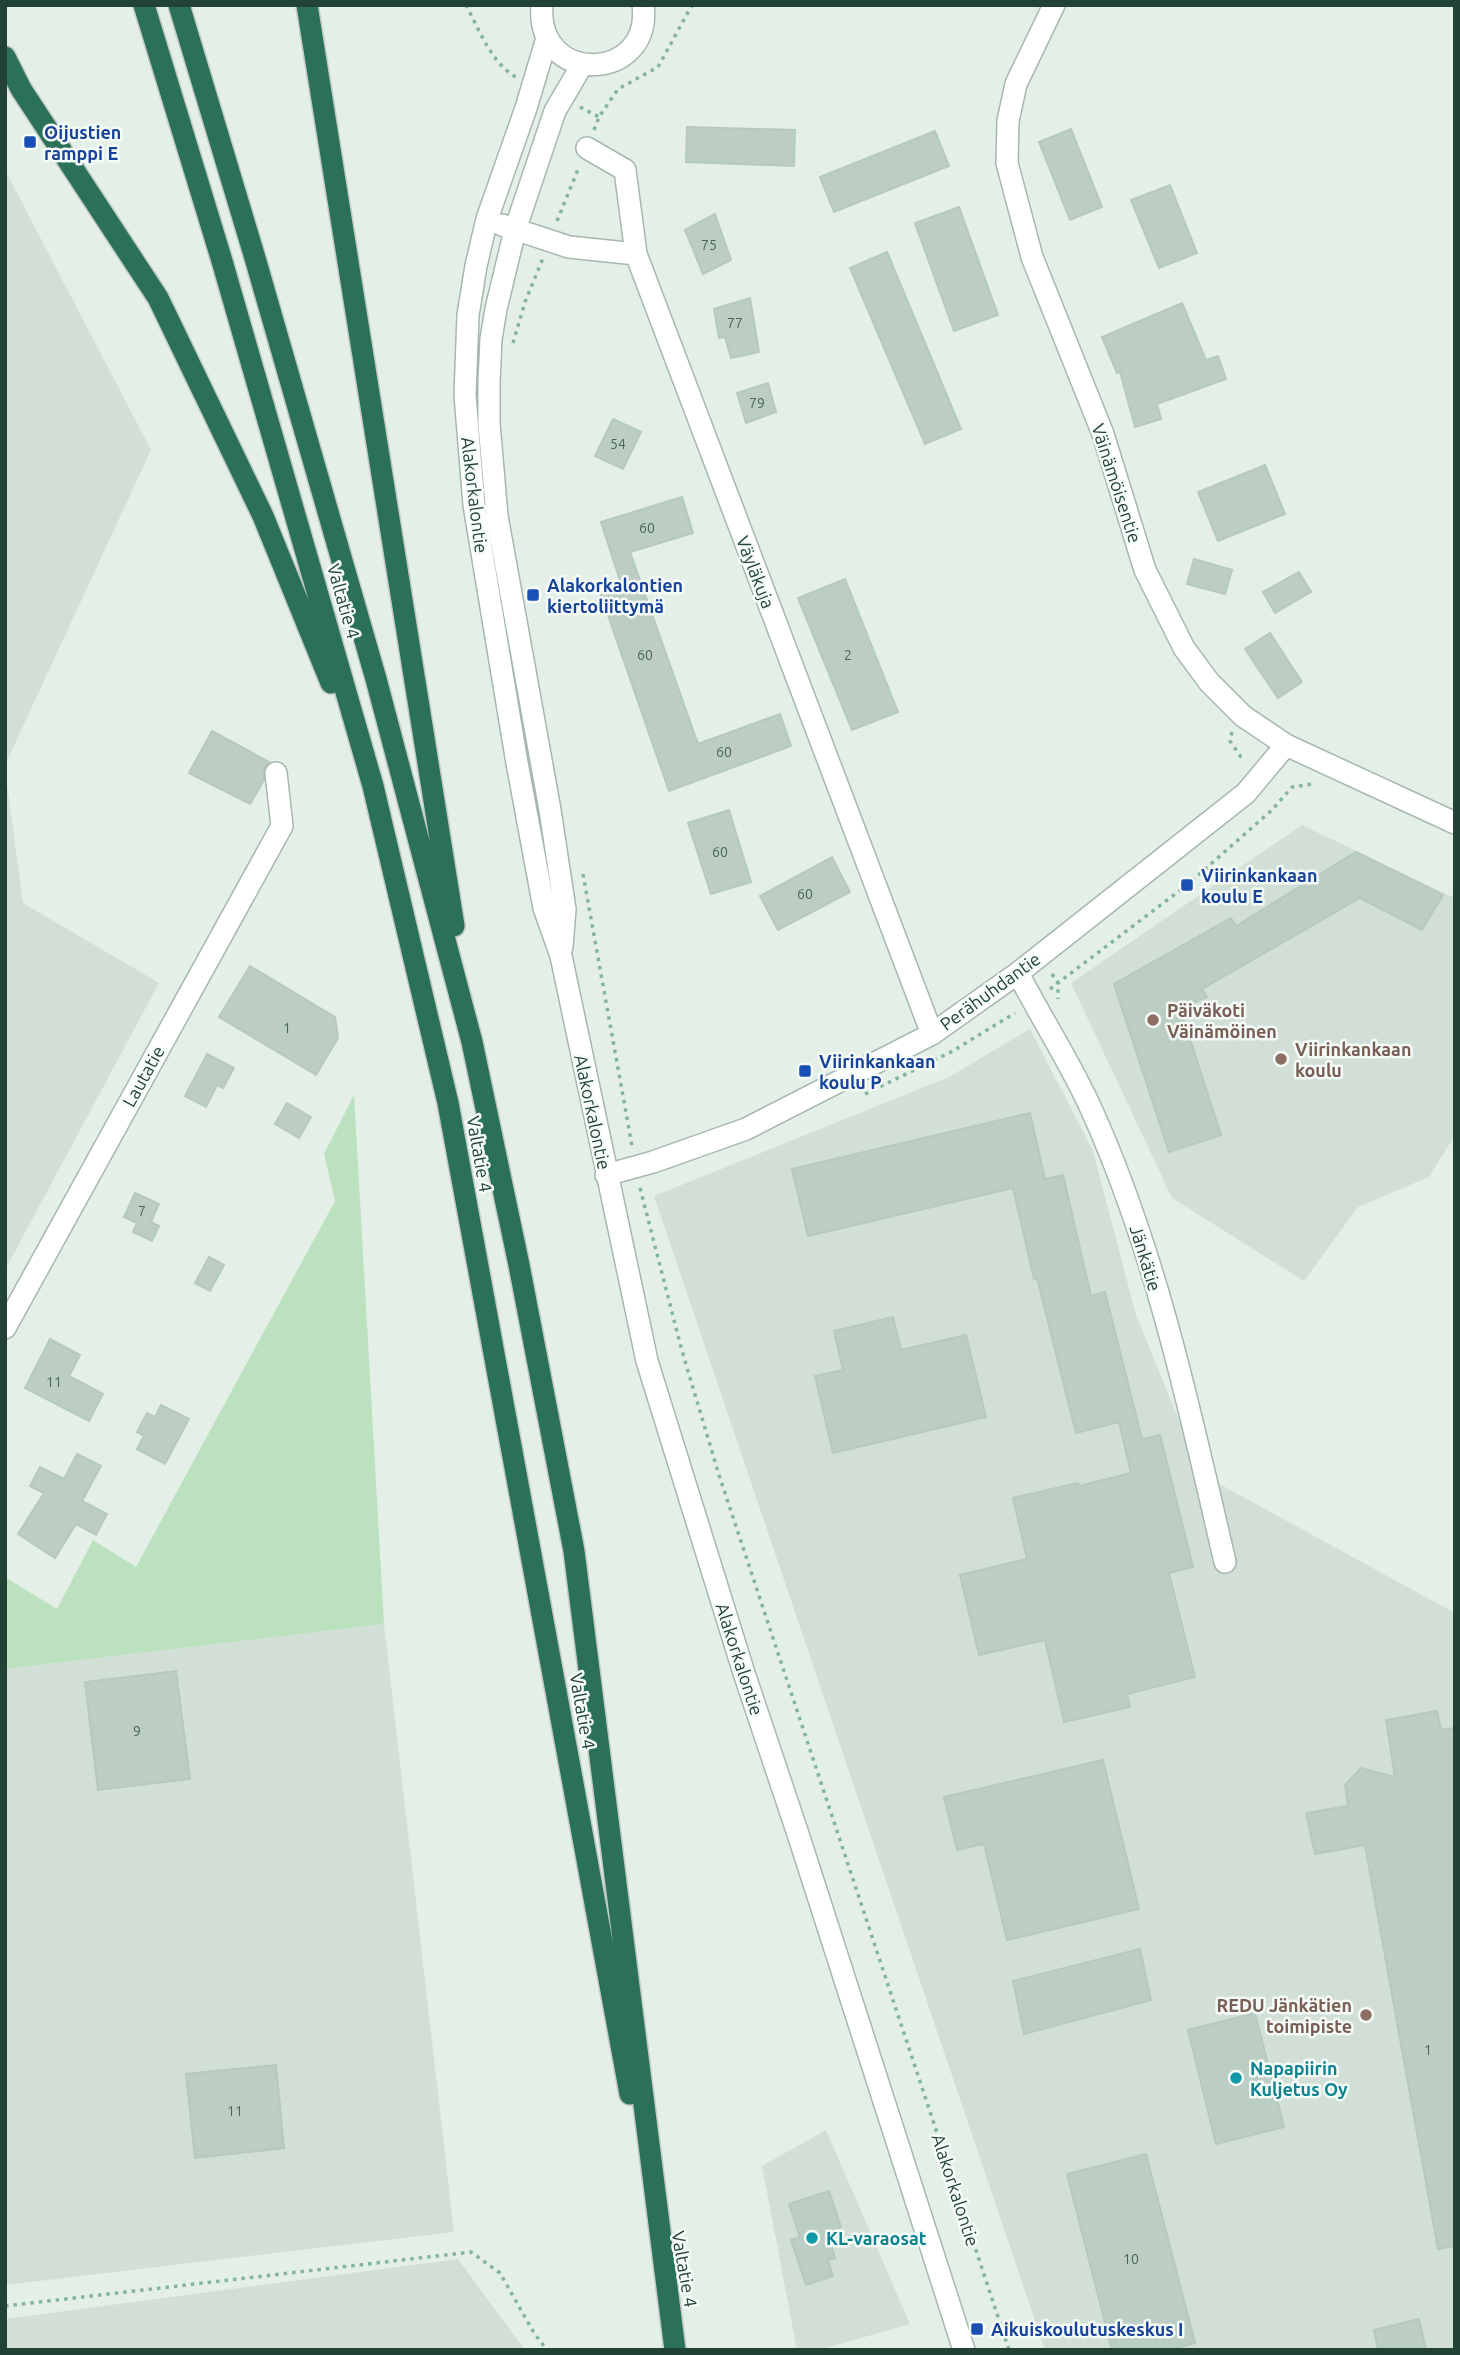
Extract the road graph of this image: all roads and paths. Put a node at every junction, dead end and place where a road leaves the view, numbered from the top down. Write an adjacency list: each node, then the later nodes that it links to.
1 (144, 5): 20 (highway, Valtatie 4)
2 (179, 5): 27 (highway, Valtatie 4)
3 (307, 5): 27 (highway)
4 (542, 5): 8 (street)
5 (643, 5): 10 (street)
6 (692, 5): 11 (path)
7 (1054, 5): 17 (street, Väinämöisentie)
8 (547, 38): 10 (street); 12 (street, Alakorkalontie)
9 (5, 57): 20 (highway)
10 (582, 65): 13 (street, Alakorkalontie)
11 (587, 148): 14 (path); 15 (street, Väyläkuja)
12 (487, 219): 13 (street); 23 (street, Alakorkalontie)
13 (515, 230): 14 (street); 23 (street, Alakorkalontie)
14 (549, 242): 15 (street); 16 (path)
15 (636, 254): 26 (street, Väyläkuja)
16 (511, 352)
17 (1286, 745): 18 (street, Väinämöisentie); 24 (street, Perähuhdantie)
18 (1322, 761): 21 (street, Väinämöisentie); 25 (path)
19 (276, 773): 30 (street, Lautatie)
20 (373, 786): 33 (highway, Valtatie 4)
21 (1455, 823)
22 (582, 867): 28 (path, Alakorkalontie)
23 (561, 956): 29 (street, Alakorkalontie)
24 (1018, 973): 25 (street, Jänkätie); 26 (street, Perähuhdantie)
25 (1033, 1003): 31 (street, Jänkätie)
26 (932, 1034): 28 (street, Perähuhdantie)
27 (472, 1042): 33 (highway, Valtatie 4)
28 (636, 1167): 29 (street, Perähuhdantie); 36 (path, Alakorkalontie)
29 (606, 1175): 35 (street, Alakorkalontie)
30 (5, 1328)
31 (1225, 1562)
32 (5, 2306): 34 (path)
33 (674, 2342)
34 (547, 2350)
35 (964, 2350)
36 (1009, 2350)

